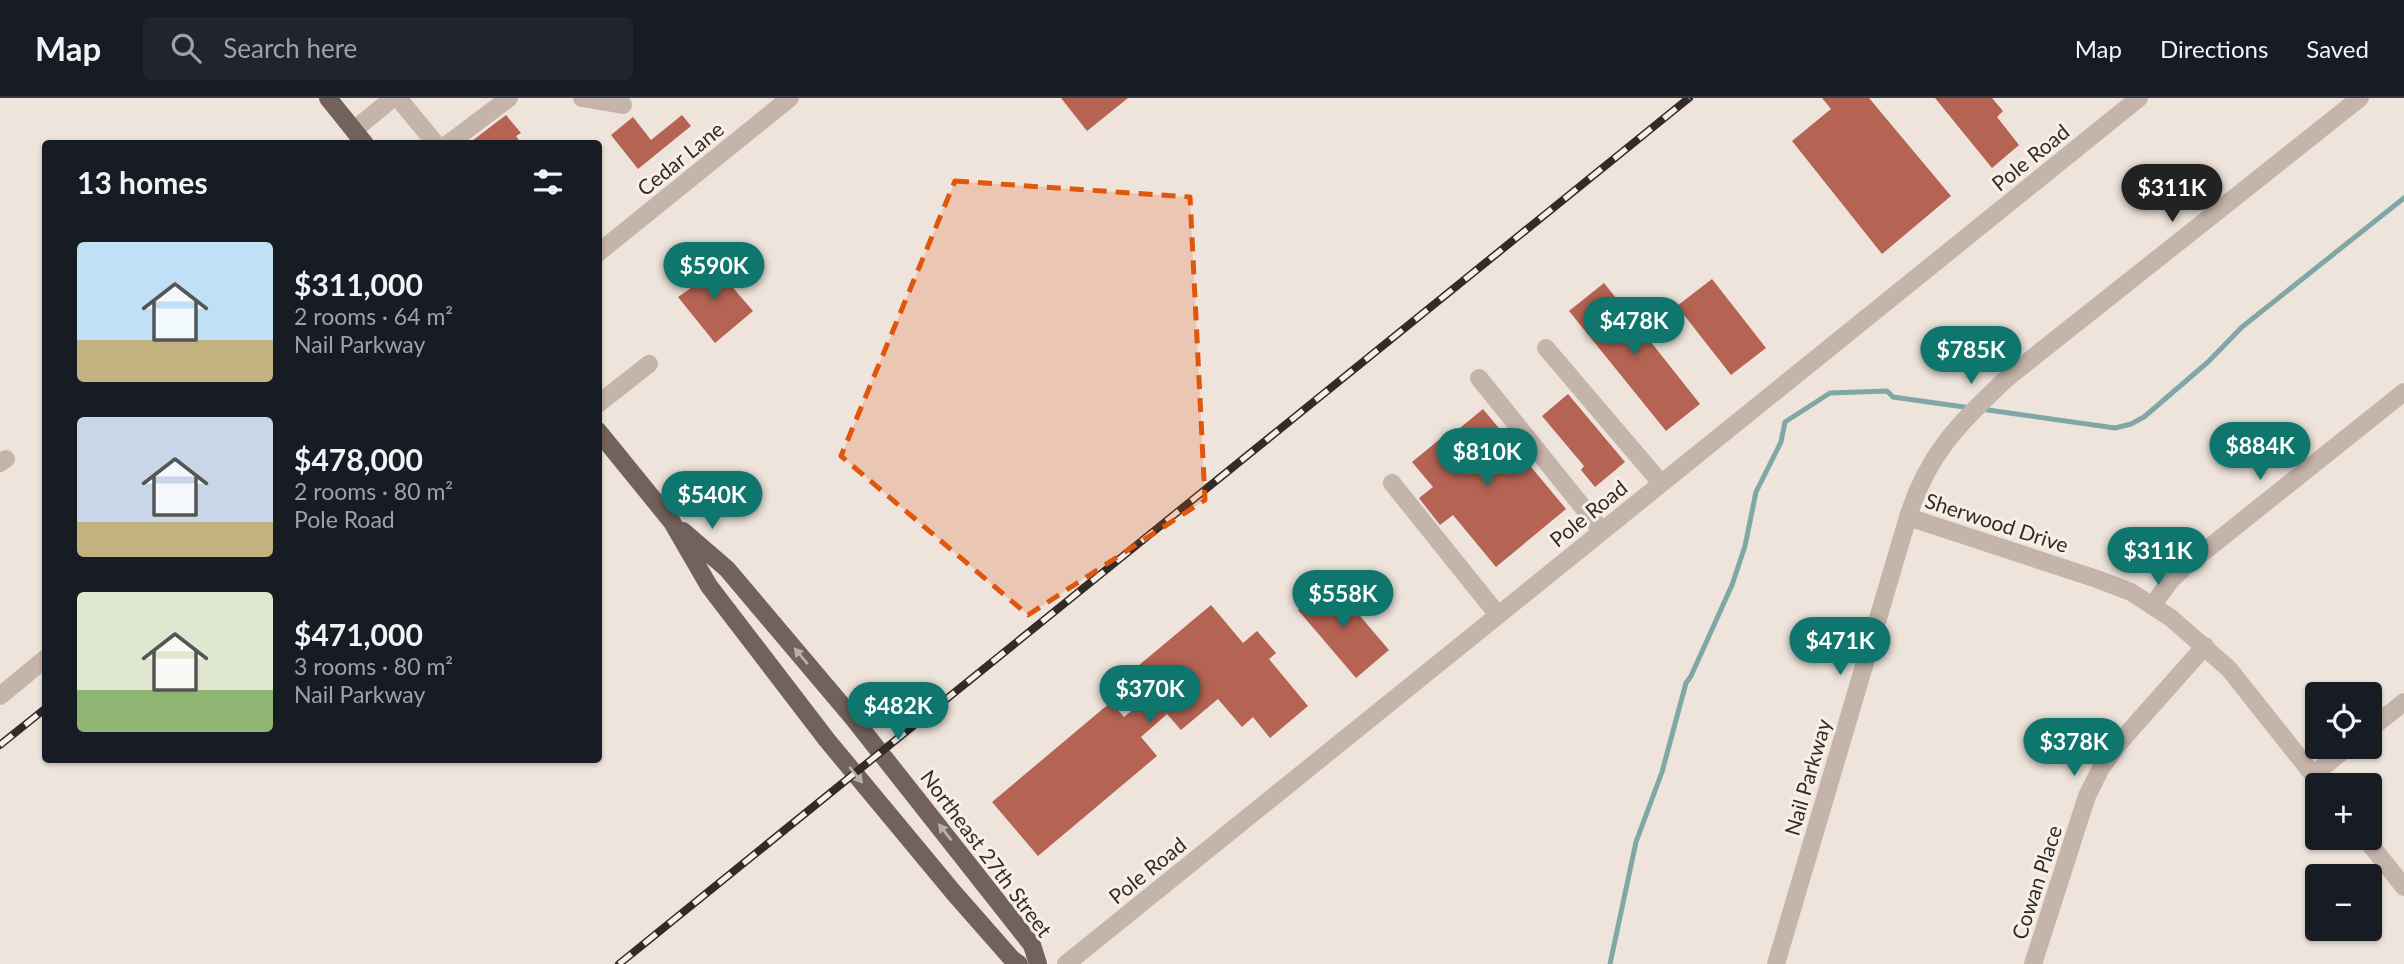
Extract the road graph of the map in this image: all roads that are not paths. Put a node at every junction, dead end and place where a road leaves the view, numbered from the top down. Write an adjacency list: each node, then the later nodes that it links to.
1 (328, 98): 9 (main road)
2 (396, 98): 9 (street); 10 (street)
3 (509, 98): 11 (street)
4 (582, 98): 8 (street)
5 (790, 98): 12 (street, Cedar Lane)
6 (2139, 98): 20 (street, Pole Road)
7 (2360, 98): 21 (street, Nail Parkway)
8 (623, 105)
9 (360, 137)
10 (433, 140)
11 (453, 140)
12 (602, 250)
13 (1546, 348): 20 (street)
14 (649, 364): 17 (street)
15 (1479, 378): 23 (street)
16 (2404, 392): 24 (street)
17 (602, 401)
18 (602, 436): 22 (main road, Northeast 27th Street)
19 (1392, 483): 25 (street)
20 (1661, 483): 23 (street, Pole Road)
21 (1908, 517): 24 (street, Sherwood Drive); 39 (street, Nail Parkway)
22 (672, 522): 36 (main road, Northeast 27th Street, one-way to 36); 37 (main road, Northeast 27th Street, one-way to 22)
23 (1602, 531): 25 (street, Pole Road)
24 (2152, 606): 26 (street, Sherwood Drive)
25 (1498, 615): 38 (street, Pole Road)
26 (2205, 646): 32 (street, Sherwood Drive); 40 (street, Cowan Place)
27 (42, 661): 28 (street)
28 (3, 686)
29 (2404, 702): 30 (street)
30 (2382, 720)
31 (2337, 759): 33 (street)
32 (2312, 773)
33 (2324, 773)
34 (2375, 850): 35 (street)
35 (2404, 887)
36 (1019, 964)
37 (1038, 964)
38 (1066, 964)
39 (1776, 964)
40 (2033, 964)

